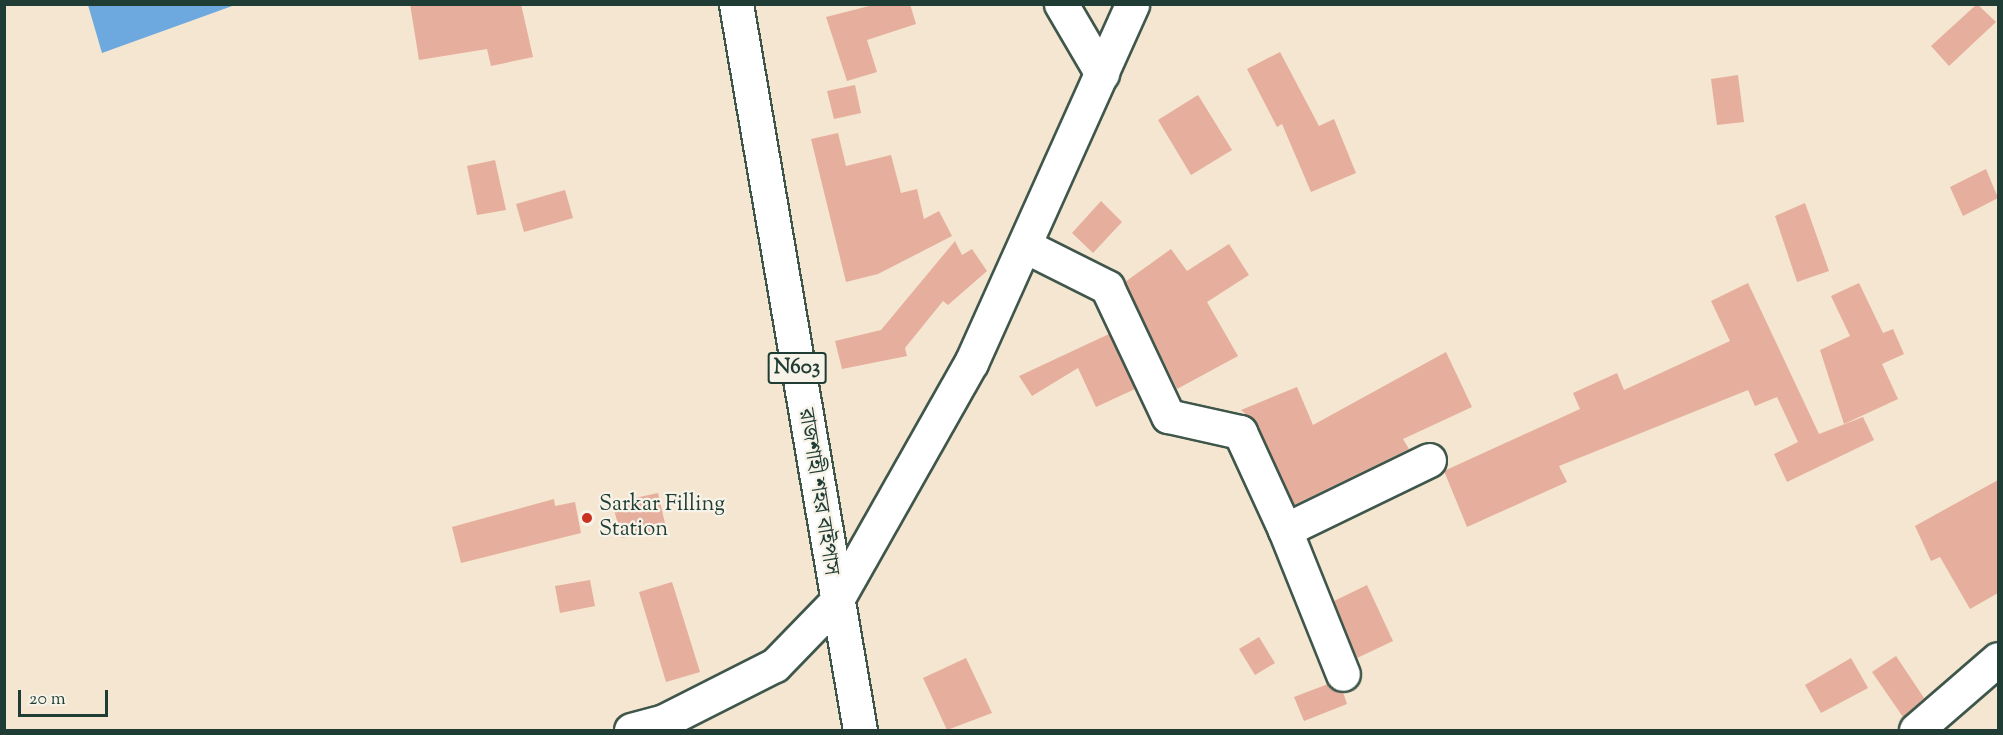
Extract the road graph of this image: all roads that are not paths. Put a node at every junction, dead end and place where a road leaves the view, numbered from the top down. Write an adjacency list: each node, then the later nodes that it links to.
1 (736, 4): 8 (main road, রাজশাহী শহর বাইপাস / N603)
2 (1060, 4): 4 (main road)
3 (1131, 4): 4 (main road)
4 (1102, 74): 5 (main road)
5 (1025, 246): 7 (main road); 8 (main road)
6 (1429, 460): 7 (main road)
7 (1285, 530): 10 (main road)
8 (835, 603): 11 (main road); 12 (main road, রাজশাহী শহর বাইপাস / N603)
9 (1998, 659): 13 (main road)
10 (1343, 674)
11 (631, 730)
12 (860, 730)
13 (1916, 730)

